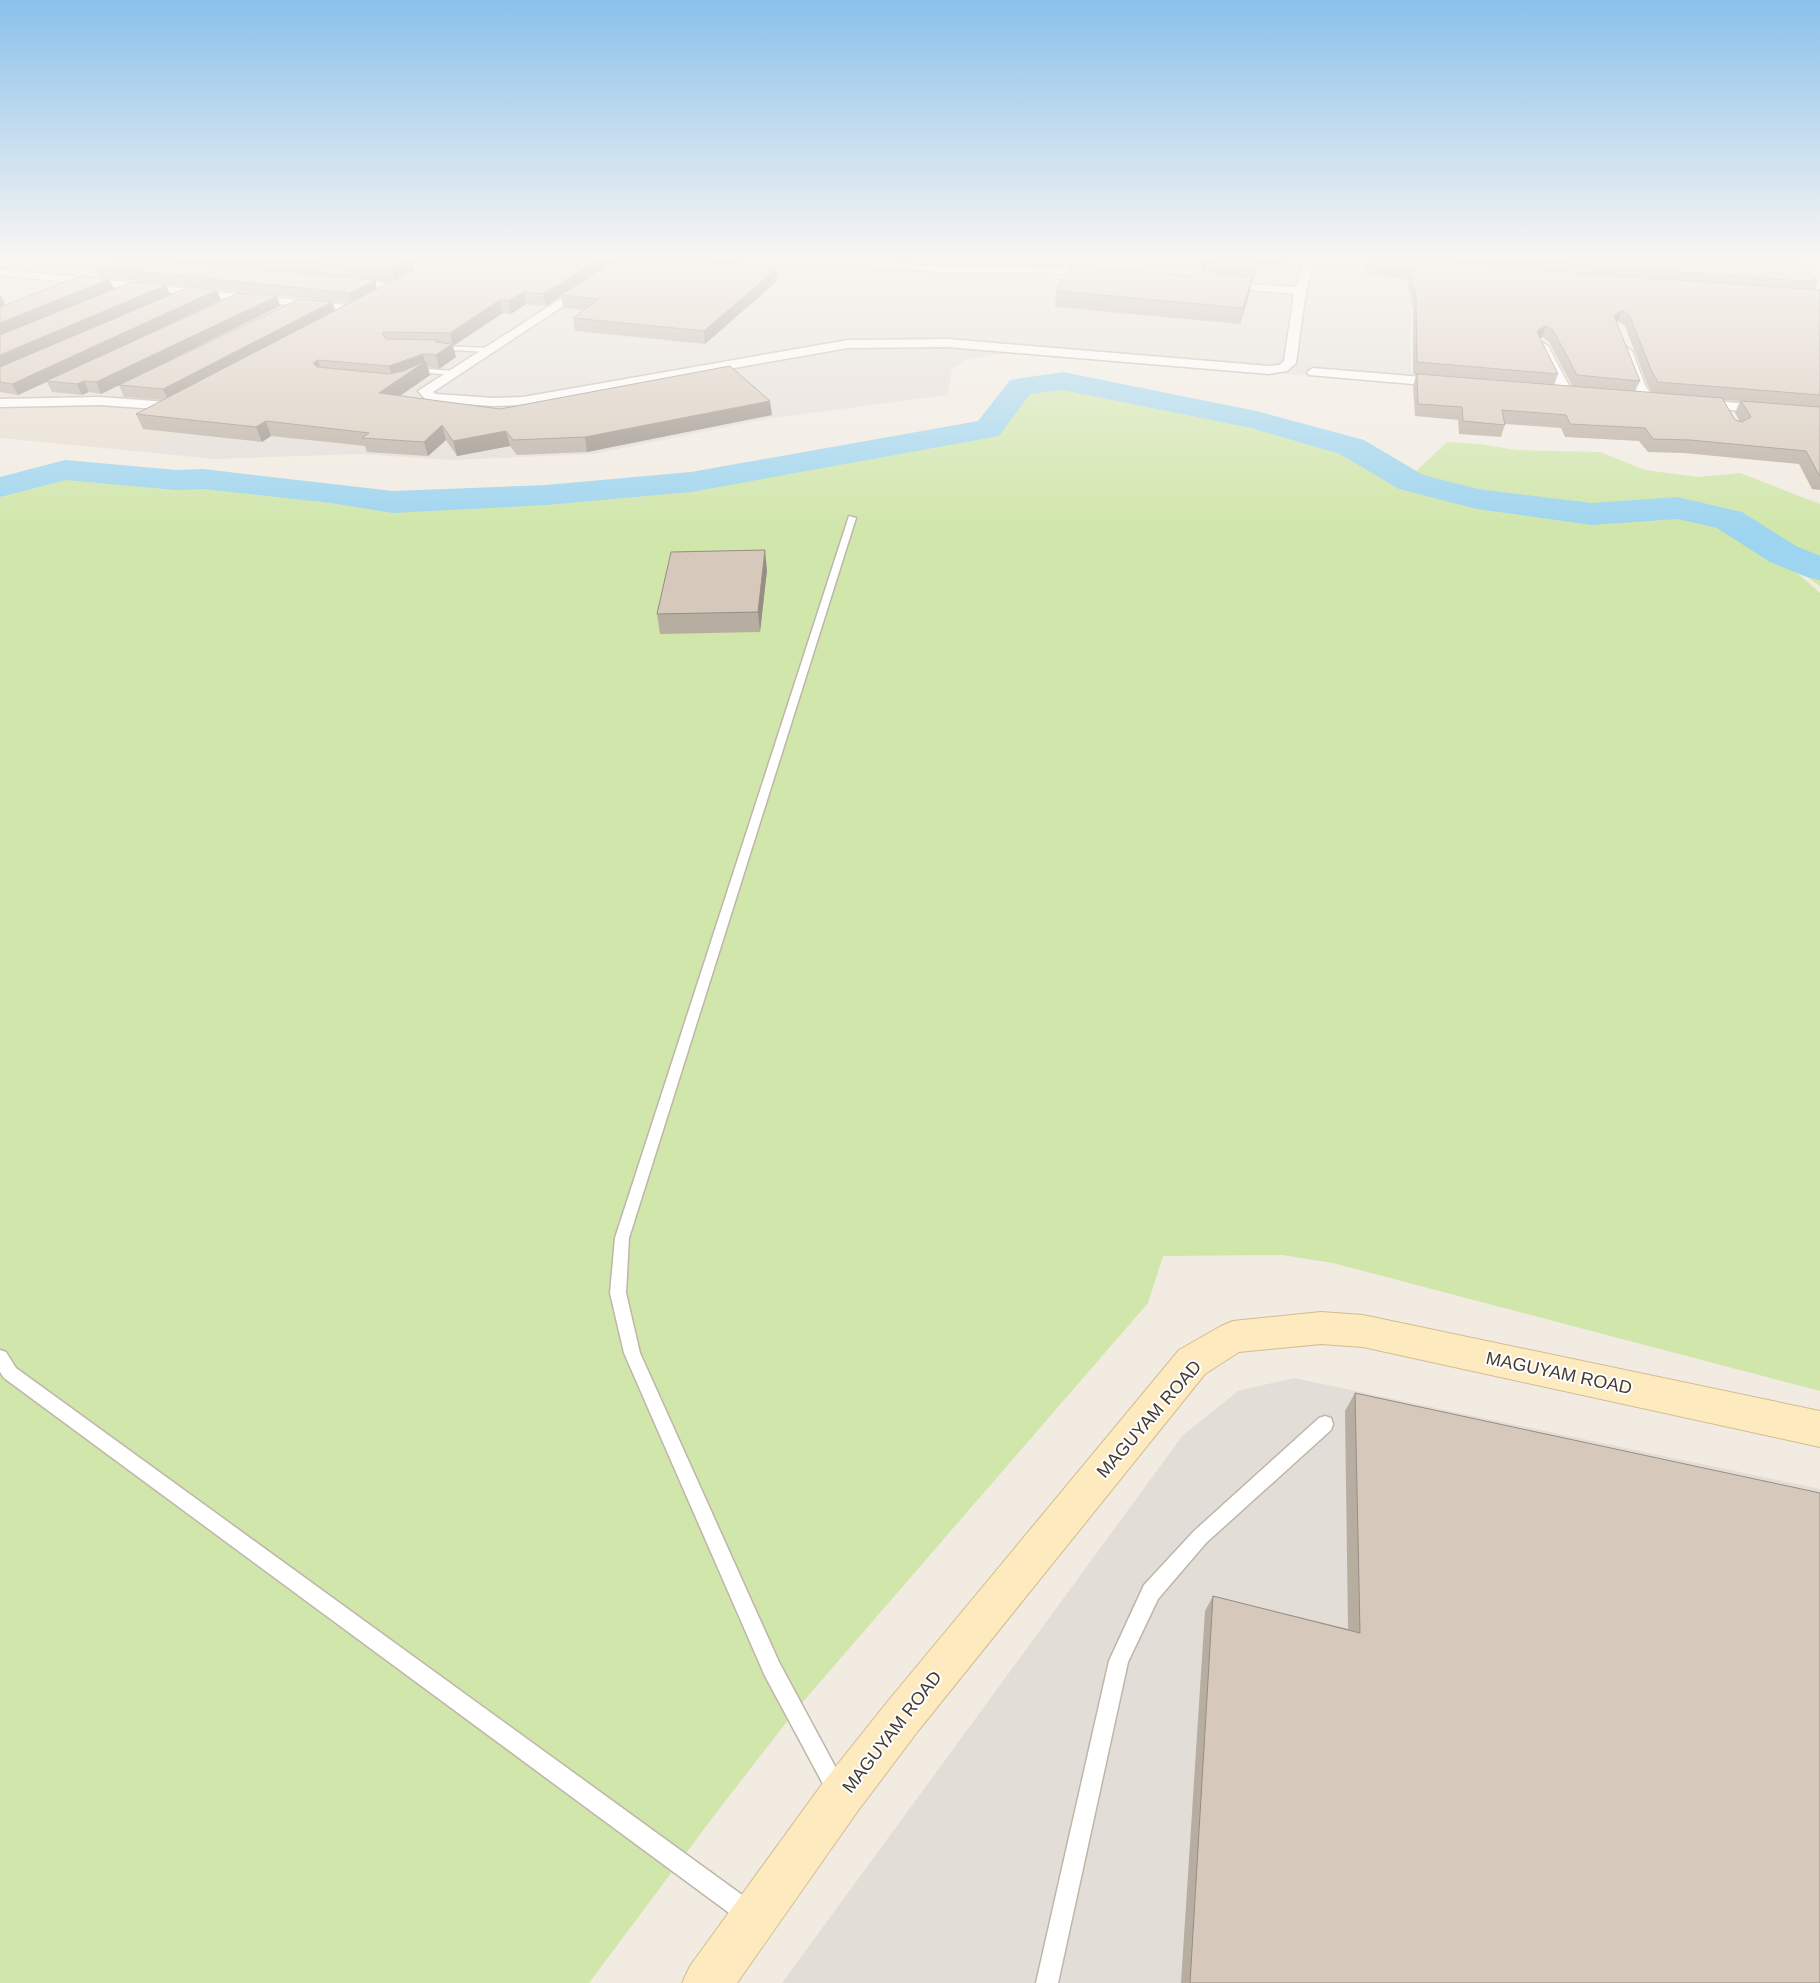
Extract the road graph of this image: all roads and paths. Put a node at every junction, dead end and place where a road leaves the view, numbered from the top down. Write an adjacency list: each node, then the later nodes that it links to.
1 (489, 350): 8 (street)
2 (808, 351): 8 (street)
3 (1038, 351): 4 (street)
4 (1292, 351)
5 (1545, 351): 15 (street)
6 (1626, 351): 17 (street)
7 (1313, 372): 10 (street)
8 (454, 373): 9 (lane)
9 (404, 382)
10 (1459, 384)
11 (126, 388): 18 (street)
12 (39, 391): 20 (street)
13 (1546, 391): 15 (street)
14 (197, 392): 18 (street)
15 (1566, 392): 16 (street)
16 (1584, 394)
17 (1629, 398)
18 (100, 401): 20 (street)
19 (1675, 401): 21 (street)
20 (6, 403)
21 (1721, 405): 22 (street); 23 (street)
22 (1820, 414)
23 (1731, 421)
24 (852, 518): 28 (lane)
25 (0, 1357): 29 (lane)
26 (1325, 1424): 31 (lane)
27 (1820, 1429): 28 (main road, MAGUYAM ROAD)
28 (841, 1796): 29 (main road, MAGUYAM ROAD)
29 (754, 1917): 30 (main road, MAGUYAM ROAD)
30 (707, 1983)
31 (1047, 1983)

